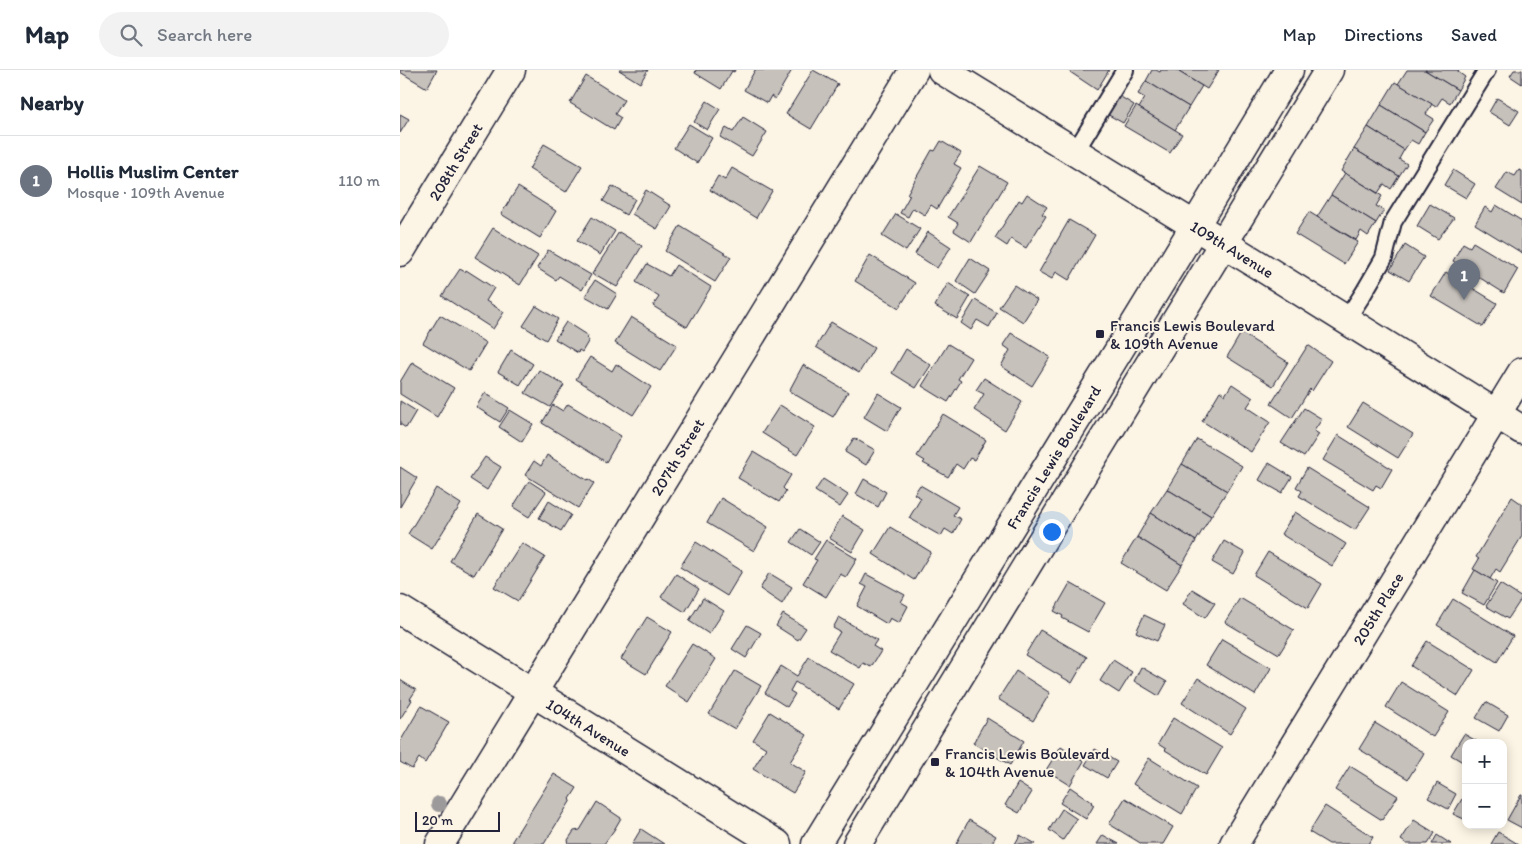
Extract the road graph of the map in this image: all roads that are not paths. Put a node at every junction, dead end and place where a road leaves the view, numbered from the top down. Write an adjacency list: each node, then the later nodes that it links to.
1 (511, 70): 11 (street, 208th Street)
2 (914, 70): 17 (street, 207th Street)
3 (942, 70): 8 (street, 109th Avenue)
4 (1125, 70): 8 (lane)
5 (1289, 70): 9 (street, Francis Lewis Boulevard)
6 (1329, 70): 10 (street, Francis Lewis Boulevard)
7 (1488, 70): 12 (lane)
8 (1075, 152): 9 (street, 109th Avenue)
9 (1195, 226): 10 (street, 109th Avenue); 20 (street, Francis Lewis Boulevard)
10 (1223, 242): 12 (street, 109th Avenue); 21 (street, Francis Lewis Boulevard)
11 (400, 252)
12 (1346, 320): 14 (street, 109th Avenue)
13 (1522, 372): 14 (street, 205th Place)
14 (1496, 415): 15 (street, 109th Avenue); 22 (street, 205th Place)
15 (1522, 430)
16 (400, 610): 17 (street, 104th Avenue)
17 (534, 692): 18 (street, 207th Street); 19 (street, 104th Avenue)
18 (440, 844)
19 (777, 844)
20 (816, 844)
21 (857, 844)
22 (1234, 844)

